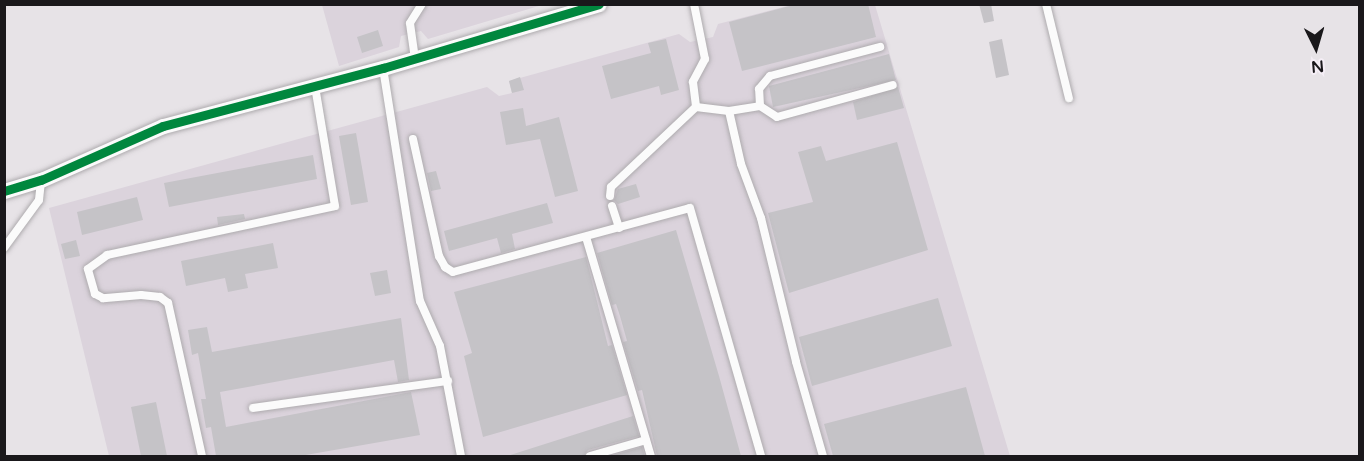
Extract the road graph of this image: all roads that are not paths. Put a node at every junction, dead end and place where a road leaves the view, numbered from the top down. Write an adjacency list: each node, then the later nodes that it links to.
1 (422, 4): 6 (lane)
2 (599, 4): 6 (street)
3 (694, 4): 12 (lane)
4 (1046, 4): 10 (lane)
5 (880, 47): 11 (lane)
6 (415, 59): 7 (street)
7 (383, 68): 9 (street); 22 (lane)
8 (893, 85): 11 (lane)
9 (315, 87): 15 (street); 25 (lane)
10 (1069, 98)
11 (760, 106): 13 (lane)
12 (696, 107): 13 (lane); 17 (lane)
13 (729, 111): 31 (lane)
14 (413, 138): 20 (lane)
15 (41, 180): 16 (street); 21 (lane)
16 (4, 191)
17 (610, 196)
18 (612, 206): 19 (lane)
19 (619, 228): 20 (lane); 30 (lane)
20 (586, 237): 24 (lane)
21 (4, 248)
22 (448, 381): 23 (lane); 27 (lane)
23 (253, 408)
24 (646, 440): 28 (lane); 29 (lane)
25 (202, 456)
26 (457, 456): 27 (lane)
27 (461, 456)
28 (590, 456)
29 (651, 456)
30 (760, 456)
31 (823, 456)

